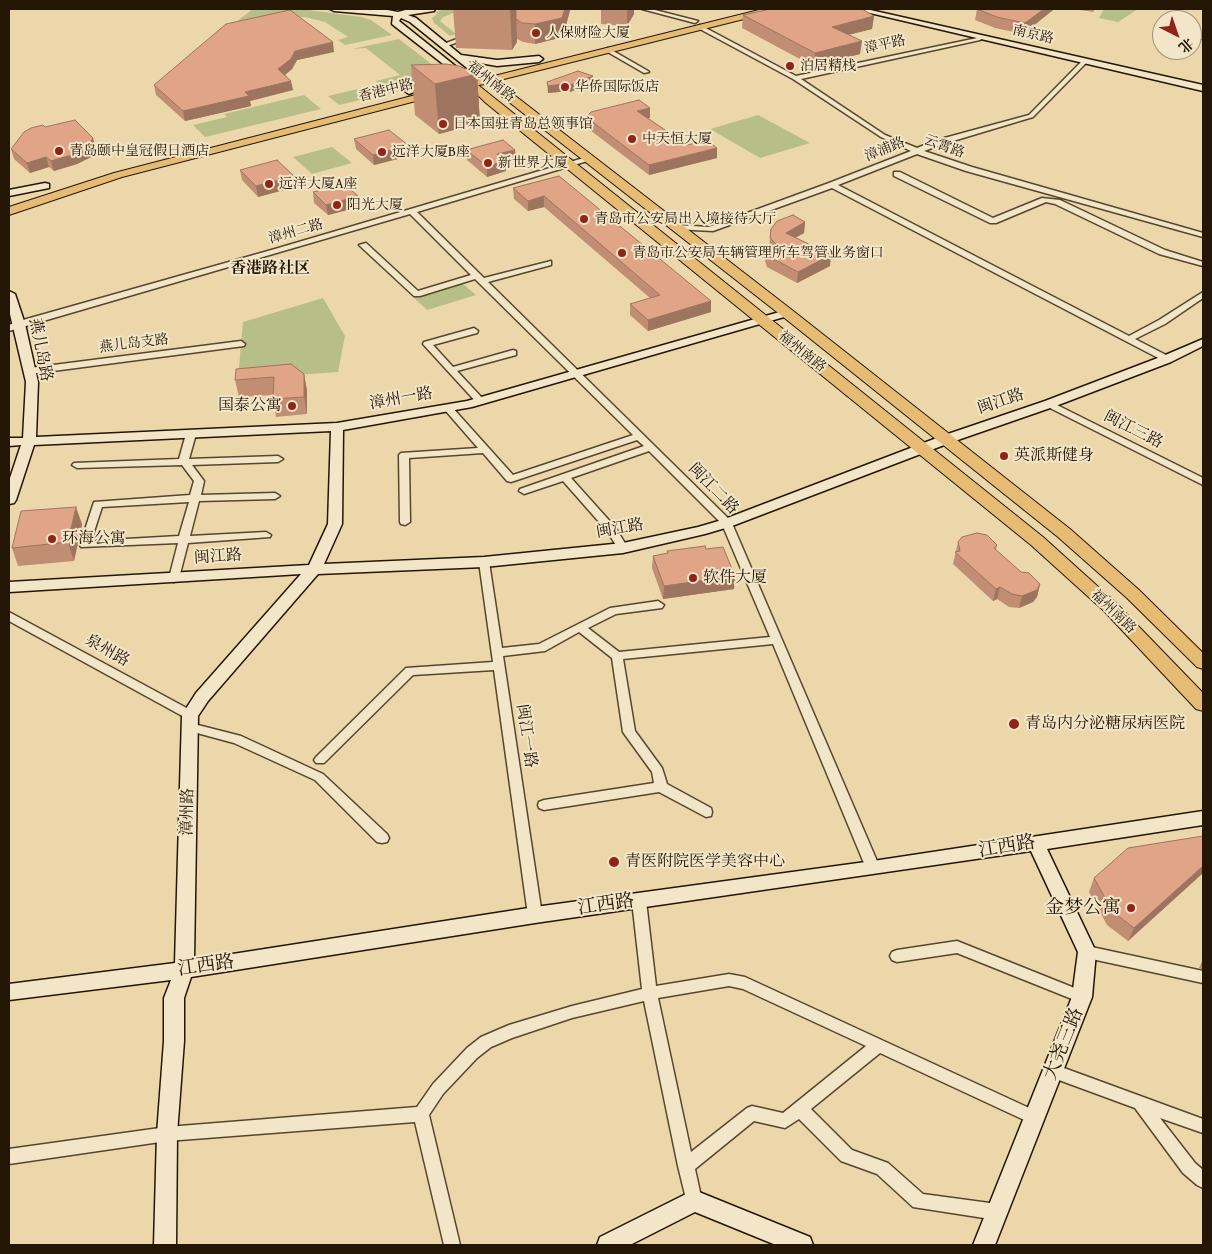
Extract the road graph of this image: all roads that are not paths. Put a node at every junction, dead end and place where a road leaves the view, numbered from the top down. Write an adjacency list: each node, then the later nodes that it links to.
1 (334, 9): 12 (main road)
2 (366, 9): 3 (main road)
3 (370, 9): 4 (main road); 13 (main road)
4 (377, 9)
5 (431, 9): 11 (main road)
6 (645, 9): 16 (street, 云霄路)
7 (743, 9): 16 (main road, 香港中路)
8 (773, 9): 16 (main road, 香港中路)
9 (857, 9): 18 (main road, 南京路)
10 (876, 9): 27 (main road, 南京路)
11 (418, 10): 13 (main road); 14 (main road)
12 (349, 11): 13 (main road); 15 (main road)
13 (398, 14): 14 (main road, 福州南路); 15 (main road)
14 (412, 20): 19 (main road, 福州南路)
15 (394, 22): 22 (main road, 福州南路)
16 (697, 24): 20 (main road, 香港中路); 24 (main road, 香港中路); 26 (street, 云霄路)
17 (480, 33): 19 (street)
18 (980, 38): 23 (main road, 南京路); 26 (street, 漳平路)
19 (444, 45): 21 (main road, 福州南路)
20 (608, 50): 24 (main road, 香港中路); 25 (street)
21 (459, 56): 24 (main road); 28 (main road, 福州南路)
22 (440, 60): 28 (main road); 28 (main road, 福州南路)
23 (1085, 61): 29 (main road, 南京路); 31 (street, 漳浦路)
24 (538, 64): 28 (main road, 香港中路); 30 (main road)
25 (646, 72)
26 (795, 78): 31 (street, 云霄路)
27 (1203, 83)
28 (456, 84): 30 (main road, 福州南路); 33 (main road, 福州南路); 35 (main road, 香港中路); 39 (main road, 香港中路)
29 (1203, 88)
30 (510, 97): 32 (main road, 福州南路)
31 (917, 151): 36 (street, 漳浦路); 43 (street, 云霄路)
32 (590, 159): 33 (street, 漳州二路); 41 (main road, 福州南路)
33 (570, 165): 40 (street, 漳州二路); 52 (main road, 福州南路)
34 (898, 174): 47 (street)
35 (54, 184): 37 (main road); 38 (main road, 香港中路)
36 (832, 185): 42 (street, 漳浦路); 55 (street)
37 (9, 194)
38 (9, 200)
39 (9, 211)
40 (412, 212): 48 (street, 闽江二路); 53 (street, 漳州二路)
41 (676, 226): 42 (street, 漳浦路); 44 (main road, 福州南路)
42 (710, 229): 44 (street)
43 (1203, 234)
44 (698, 243): 51 (main road, 福州南路)
45 (363, 245): 48 (street)
46 (548, 263): 48 (street)
47 (1203, 264)
48 (480, 278): 62 (street, 闽江二路)
49 (9, 294): 53 (main road, 燕儿岛路)
50 (1203, 294): 55 (street)
51 (787, 313): 52 (main road, 漳州一路); 69 (main road, 福州南路)
52 (762, 319): 62 (main road, 漳州一路); 72 (main road, 福州南路)
53 (12, 326): 61 (main road, 燕儿岛路); 70 (main road, 燕儿岛路)
54 (474, 331): 60 (street)
55 (1129, 339): 59 (street)
56 (1203, 342): 59 (main road, 闽江路)
57 (241, 344): 61 (street, 燕儿岛支路)
58 (513, 353): 60 (street)
59 (1167, 359): 64 (main road, 闽江路)
60 (451, 370): 63 (street)
61 (30, 371): 70 (main road, 燕儿岛路)
62 (575, 373): 63 (main road, 漳州一路); 68 (street, 闽江二路)
63 (480, 401): 65 (main road, 漳州一路)
64 (1049, 404): 69 (main road, 闽江路); 79 (street, 闽江三路)
65 (448, 408): 66 (main road, 漳州一路); 73 (street)
66 (337, 427): 67 (main road, 漳州一路); 90 (main road)
67 (191, 434): 70 (main road, 漳州一路); 75 (street)
68 (640, 436): 71 (street, 闽江二路); 73 (street)
69 (947, 439): 72 (main road, 闽江路); 99 (main road, 福州南路)
70 (19, 441): 77 (main road, 燕儿岛路); 83 (main road, 燕儿岛路)
71 (651, 447): 78 (street); 85 (street, 闽江二路)
72 (922, 449): 85 (main road, 闽江路); 101 (main road, 福州南路)
73 (485, 450): 84 (street)
74 (278, 459): 75 (street)
75 (184, 460): 76 (street); 82 (street)
76 (77, 465)
77 (9, 473)
78 (565, 477): 80 (street); 88 (street)
79 (1203, 482)
80 (524, 491)
81 (275, 496): 82 (street)
82 (194, 498): 87 (street); 87 (street)
83 (9, 500)
84 (405, 522)
85 (728, 523): 88 (main road, 闽江路); 96 (street, 闽江二路)
86 (266, 535): 87 (street)
87 (184, 540): 91 (street)
88 (623, 548): 89 (main road, 闽江路)
89 (484, 562): 90 (main road, 闽江路); 97 (street, 闽江一路)
90 (314, 569): 91 (main road, 闽江路); 102 (main road)
91 (174, 578): 92 (main road, 闽江路)
92 (9, 587)
93 (658, 605): 95 (street)
94 (9, 616): 102 (street, 泉州路)
95 (580, 627): 97 (street); 98 (street)
96 (777, 640): 98 (street); 110 (street, 闽江二路)
97 (497, 653): 100 (street, 闽江一路)
98 (617, 656): 104 (street)
99 (1203, 663)
100 (499, 666): 103 (street); 112 (street, 闽江一路)
101 (1203, 704)
102 (190, 721): 108 (street, 泉州路); 115 (main road, 漳州路)
103 (320, 760)
104 (661, 788): 105 (street); 106 (street)
105 (544, 805)
106 (706, 812)
107 (1203, 818): 109 (main road, 江西路)
108 (382, 838)
109 (1036, 843): 110 (main road, 江西路); 113 (main road)
110 (873, 868): 111 (main road, 江西路)
111 (639, 901): 112 (main road, 江西路); 118 (street)
112 (535, 915): 115 (main road, 江西路)
113 (1088, 952): 116 (street); 119 (main road, 大尧三路)
114 (898, 956): 119 (street)
115 (184, 970): 117 (main road, 江西路); 127 (main road, 漳州路)
116 (1203, 977)
117 (9, 992)
118 (650, 993): 120 (street); 124 (street); 129 (street)
119 (1082, 997): 121 (main road, 大尧三路)
120 (879, 1045): 123 (street); 125 (street)
121 (1053, 1071): 122 (street); 125 (main road, 大尧三路)
122 (1140, 1103): 126 (street); 130 (street)
123 (800, 1109): 129 (street); 132 (street)
124 (420, 1114): 127 (street); 134 (street)
125 (1035, 1118): 132 (main road, 大尧三路)
126 (1203, 1126)
127 (167, 1134): 128 (street); 133 (main road, 漳州路)
128 (9, 1157)
129 (686, 1166): 131 (street)
130 (1203, 1180)
131 (694, 1200): 135 (main road); 136 (main road)
132 (997, 1212): 137 (main road, 大尧三路)
133 (165, 1245)
134 (452, 1245)
135 (608, 1245)
136 (802, 1245)
137 (984, 1245)

